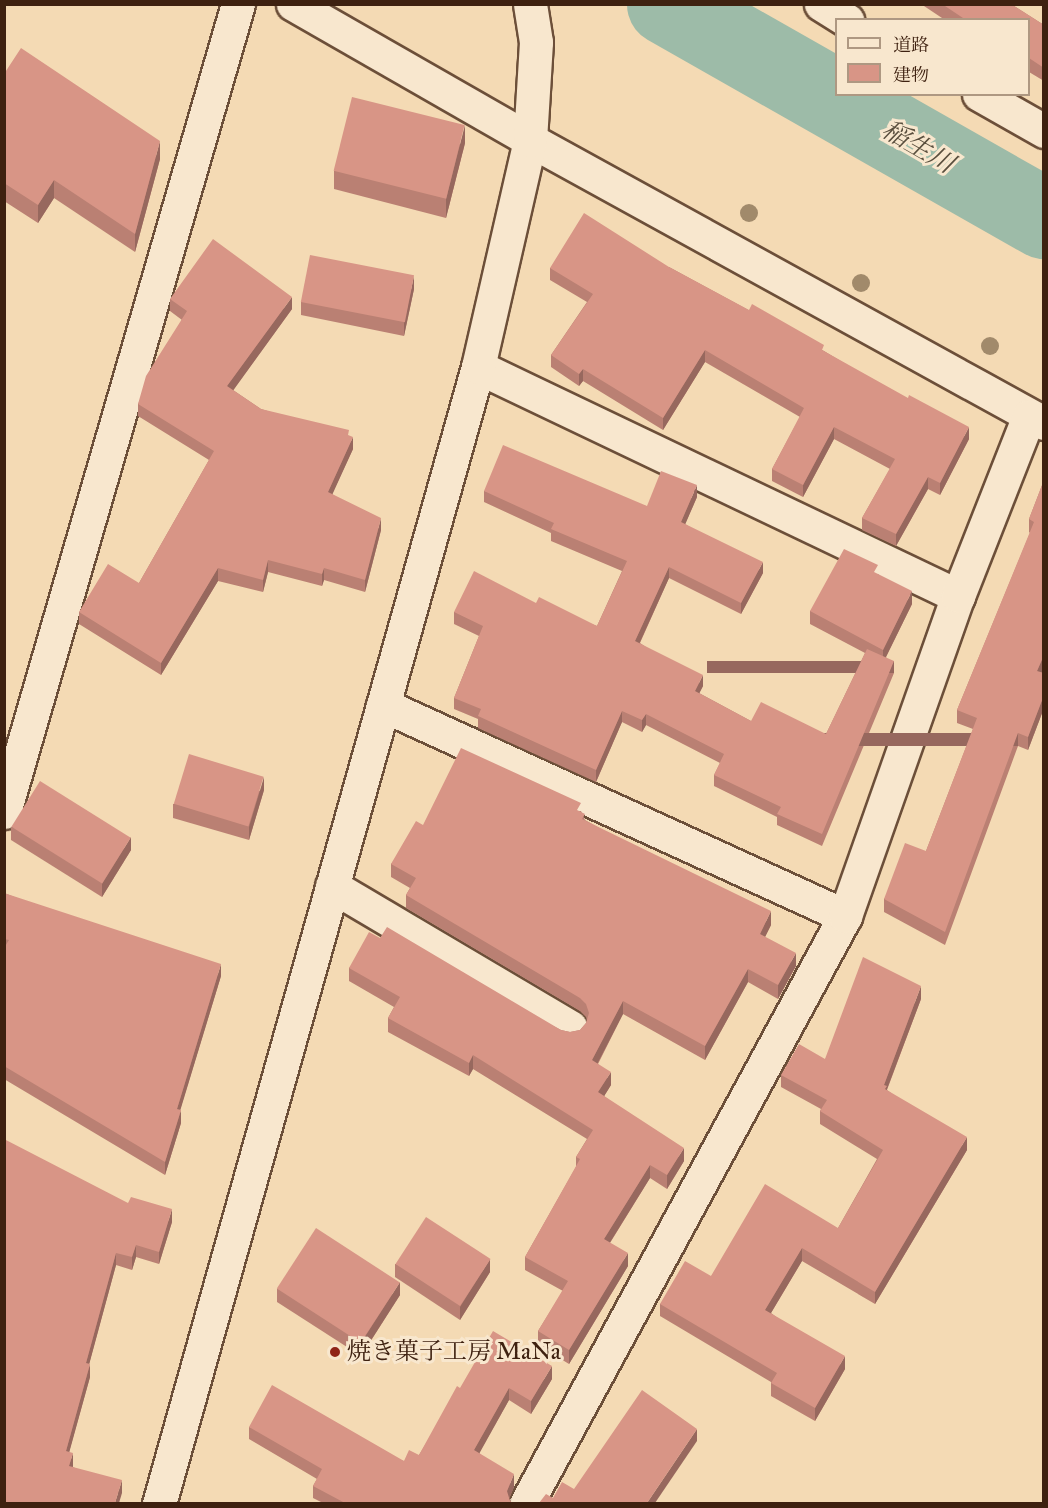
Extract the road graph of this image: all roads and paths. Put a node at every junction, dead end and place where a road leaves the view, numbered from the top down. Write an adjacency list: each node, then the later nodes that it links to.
1 (238, 4): 13 (street)
2 (293, 4): 8 (street)
3 (531, 4): 8 (street)
4 (821, 4): 5 (street)
5 (844, 18)
6 (983, 96): 7 (street)
7 (1044, 131)
8 (530, 140): 9 (street); 10 (street)
9 (478, 366): 11 (street); 12 (street)
10 (1036, 419): 11 (street)
11 (958, 596): 15 (street)
12 (383, 705): 14 (street); 15 (street)
13 (4, 812)
14 (332, 886): 16 (street); 17 (street)
15 (845, 916): 18 (street)
16 (570, 1027)
17 (159, 1503)
18 (526, 1503)

